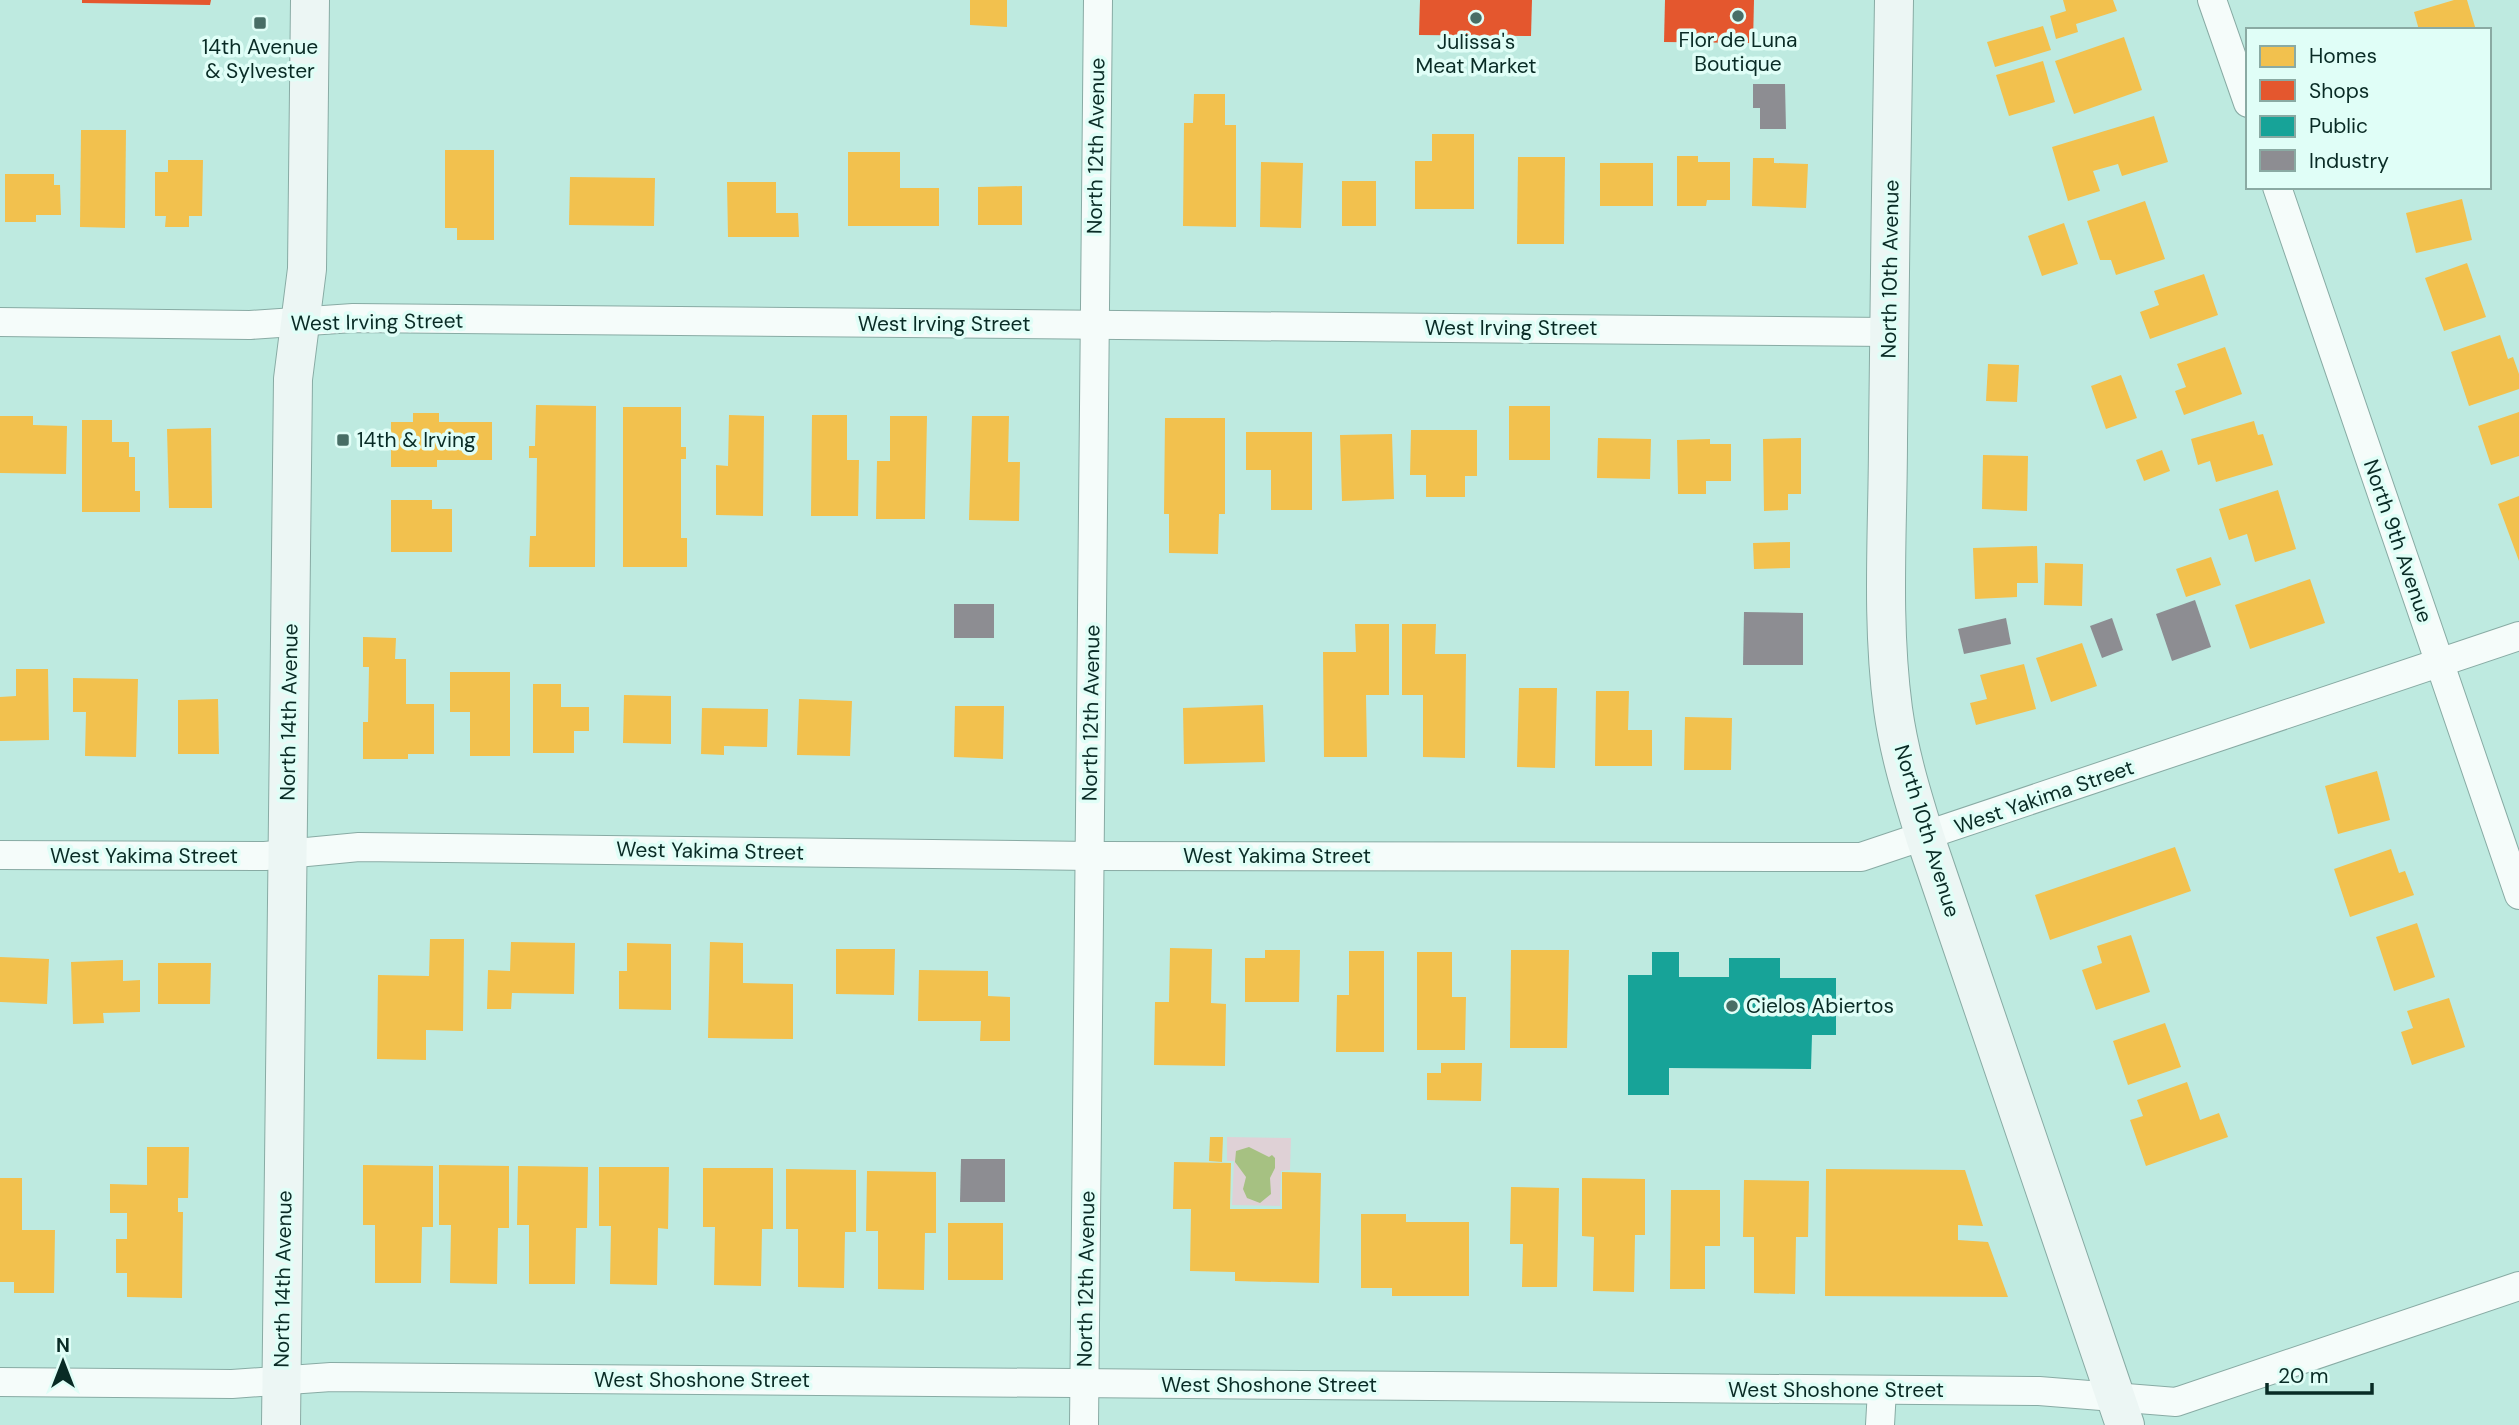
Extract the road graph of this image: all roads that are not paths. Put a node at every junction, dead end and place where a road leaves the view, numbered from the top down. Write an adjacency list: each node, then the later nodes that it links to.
1 (310, 0): 8 (street, North 14th Avenue)
2 (1098, 0): 9 (street, North 12th Avenue)
3 (1894, 0): 10 (street, North 10th Avenue)
4 (2213, 0): 5 (street)
5 (2246, 97)
6 (2278, 189): 12 (street, North 9th Avenue)
7 (0, 322): 8 (street, West Irving Street)
8 (300, 323): 9 (street, West Irving Street); 14 (street, North 14th Avenue)
9 (1095, 325): 10 (street, West Irving Street); 16 (street, North 12th Avenue)
10 (1888, 332): 13 (street, North 10th Avenue)
11 (2519, 636): 12 (street, West Yakima Street)
12 (2440, 663): 13 (street, West Yakima Street); 17 (street, North 9th Avenue)
13 (1925, 837): 16 (street, West Yakima Street); 23 (street, North 10th Avenue)
14 (287, 854): 15 (street, West Yakima Street); 16 (street, West Yakima Street); 20 (street, North 14th Avenue)
15 (0, 855)
16 (1090, 856): 21 (street, North 12th Avenue)
17 (2519, 895)
18 (2519, 1286): 23 (street, West Shoshone Street)
19 (0, 1382): 20 (street, West Shoshone Street)
20 (282, 1382): 21 (street, West Shoshone Street); 24 (street, North 14th Avenue)
21 (1085, 1383): 22 (street, West Shoshone Street); 25 (street, North 12th Avenue)
22 (1882, 1390): 23 (street, West Shoshone Street); 26 (street)
23 (2120, 1412)
24 (281, 1425)
25 (1084, 1425)
26 (1881, 1425)

